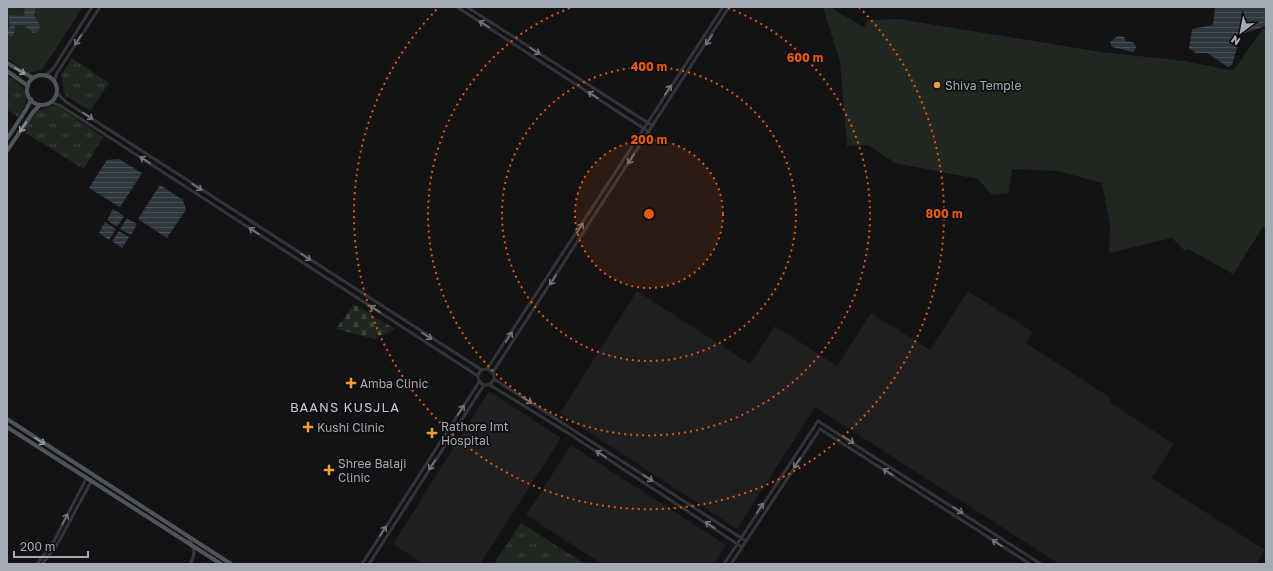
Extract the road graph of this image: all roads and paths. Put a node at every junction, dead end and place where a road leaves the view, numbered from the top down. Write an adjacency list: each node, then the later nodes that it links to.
1 (92, 7): 9 (street)
2 (100, 7): 11 (street, one-way to 11)
3 (457, 7): 18 (street, one-way to 3)
4 (467, 7): 15 (street, one-way to 15)
5 (723, 7): 19 (street, one-way to 5)
6 (729, 7): 20 (street, one-way to 20)
7 (7, 63): 10 (main road, one-way to 10)
8 (7, 71): 12 (main road)
9 (44, 76): 10 (main road); 11 (main road)
10 (33, 78): 12 (main road)
11 (54, 82): 13 (main road)
12 (28, 86): 14 (main road)
13 (57, 93): 16 (main road); 25 (street, one-way to 25)
14 (31, 99): 17 (main road); 23 (main road)
15 (612, 100): 18 (street); 19 (street)
16 (51, 102): 17 (main road); 26 (street, one-way to 16)
17 (40, 105): 24 (main road, one-way to 24)
18 (609, 105): 21 (street)
19 (647, 123): 20 (street); 21 (street)
20 (653, 126): 22 (street)
21 (643, 128): 22 (street); 27 (street, one-way to 21)
22 (649, 132): 29 (street, one-way to 29)
23 (7, 139)
24 (7, 151)
25 (410, 325): 26 (street); 28 (street, one-way to 28)
26 (407, 330): 30 (street)
27 (487, 369): 28 (street); 29 (street)
28 (482, 370): 30 (street)
29 (493, 372): 31 (street)
30 (478, 376): 32 (street)
31 (494, 379): 34 (street); 45 (street, one-way to 45)
32 (479, 382): 33 (street); 55 (street, one-way to 32)
33 (484, 385): 34 (street); 56 (street, one-way to 56)
34 (490, 385): 47 (street, one-way to 34)
35 (7, 419): 38 (main road)
36 (820, 421): 39 (street); 45 (street, one-way to 36); 60 (street, one-way to 60)
37 (7, 426): 40 (main road)
38 (18, 426): 40 (main road); 43 (main road, one-way to 43)
39 (820, 429): 46 (street, one-way to 46); 59 (street, one-way to 39)
40 (15, 432): 41 (main road)
41 (87, 477): 42 (main road); 50 (street, one-way to 41)
42 (92, 480): 43 (main road); 51 (street)
43 (178, 532): 44 (main road); 48 (main road)
44 (188, 536): 48 (street); 54 (main road)
45 (740, 538): 46 (street); 47 (street)
46 (746, 541): 49 (street)
47 (737, 542): 49 (street); 57 (street)
48 (191, 544): 52 (street); 53 (main road)
49 (742, 547): 58 (street)
50 (37, 564)
51 (42, 564)
52 (190, 564)
53 (221, 564)
54 (231, 564)
55 (362, 564)
56 (369, 564)
57 (724, 564)
58 (731, 564)
59 (1030, 564)
60 (1041, 564)

